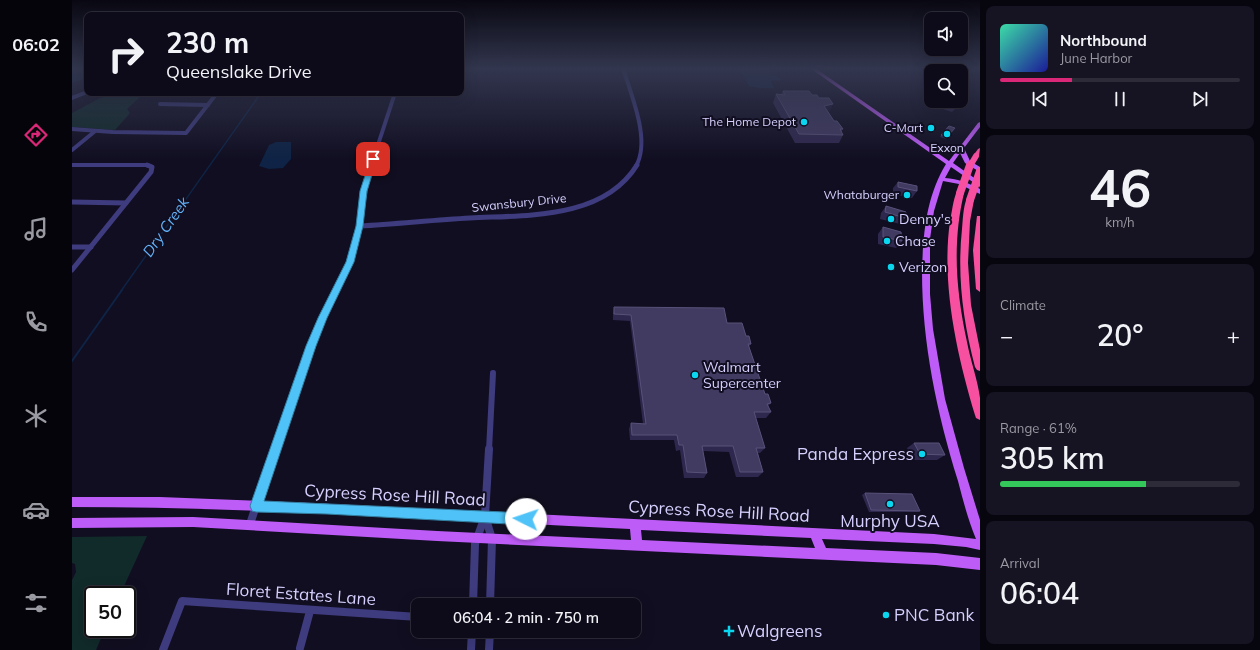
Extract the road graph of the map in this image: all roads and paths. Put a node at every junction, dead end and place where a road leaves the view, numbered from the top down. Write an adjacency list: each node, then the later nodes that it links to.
1 (213, 98): 7 (street)
2 (393, 98): 24 (street)
3 (631, 98): 24 (street, Swansbury Drive)
4 (856, 98): 14 (main road)
5 (864, 98): 14 (main road)
6 (160, 104): 7 (street)
7 (208, 105): 10 (street)
8 (980, 124): 11 (main road)
9 (72, 129): 10 (street)
10 (94, 132): 12 (street)
11 (961, 148): 14 (main road); 16 (main road)
12 (72, 150)
13 (978, 153): 31 (highway, bridge)
14 (951, 162): 17 (main road); 18 (main road); 19 (main road)
15 (72, 165): 22 (street)
16 (980, 171): 29 (highway, bridge)
17 (980, 178)
18 (941, 179): 20 (main road); 33 (main road)
19 (980, 185)
20 (980, 192)
21 (72, 202): 22 (street)
22 (126, 203): 26 (street)
23 (980, 218): 28 (highway)
24 (360, 226): 34 (street)
25 (72, 247): 26 (street)
26 (91, 247): 27 (street)
27 (72, 270)
28 (980, 289)
29 (980, 367)
30 (493, 373): 36 (street)
31 (980, 415)
32 (72, 502): 34 (main road, Cypress Rose Hill Road)
33 (970, 502): 35 (main road); 41 (main road)
34 (256, 506): 36 (main road, Cypress Rose Hill Road); 38 (street)
35 (980, 513)
36 (485, 516): 39 (main road, Cypress Rose Hill Road); 42 (street); 43 (street)
37 (72, 523): 38 (main road)
38 (250, 524): 42 (main road)
39 (635, 524): 40 (main road, Cypress Rose Hill Road); 44 (main road)
40 (815, 533): 45 (main road, Cypress Rose Hill Road); 46 (main road)
41 (980, 536)
42 (476, 538): 43 (main road); 48 (street)
43 (492, 538): 44 (main road); 49 (street)
44 (637, 545): 46 (main road)
45 (980, 545)
46 (822, 554): 47 (main road)
47 (980, 564)
48 (473, 598)
49 (490, 598)
50 (310, 611): 51 (street, Floret Estates Lane); 54 (street); 55 (street, Floret Estates Lane)
51 (411, 617)
52 (472, 638): 56 (street)
53 (490, 638): 57 (street)
54 (300, 648)
55 (163, 650)
56 (471, 650)
57 (489, 650)

